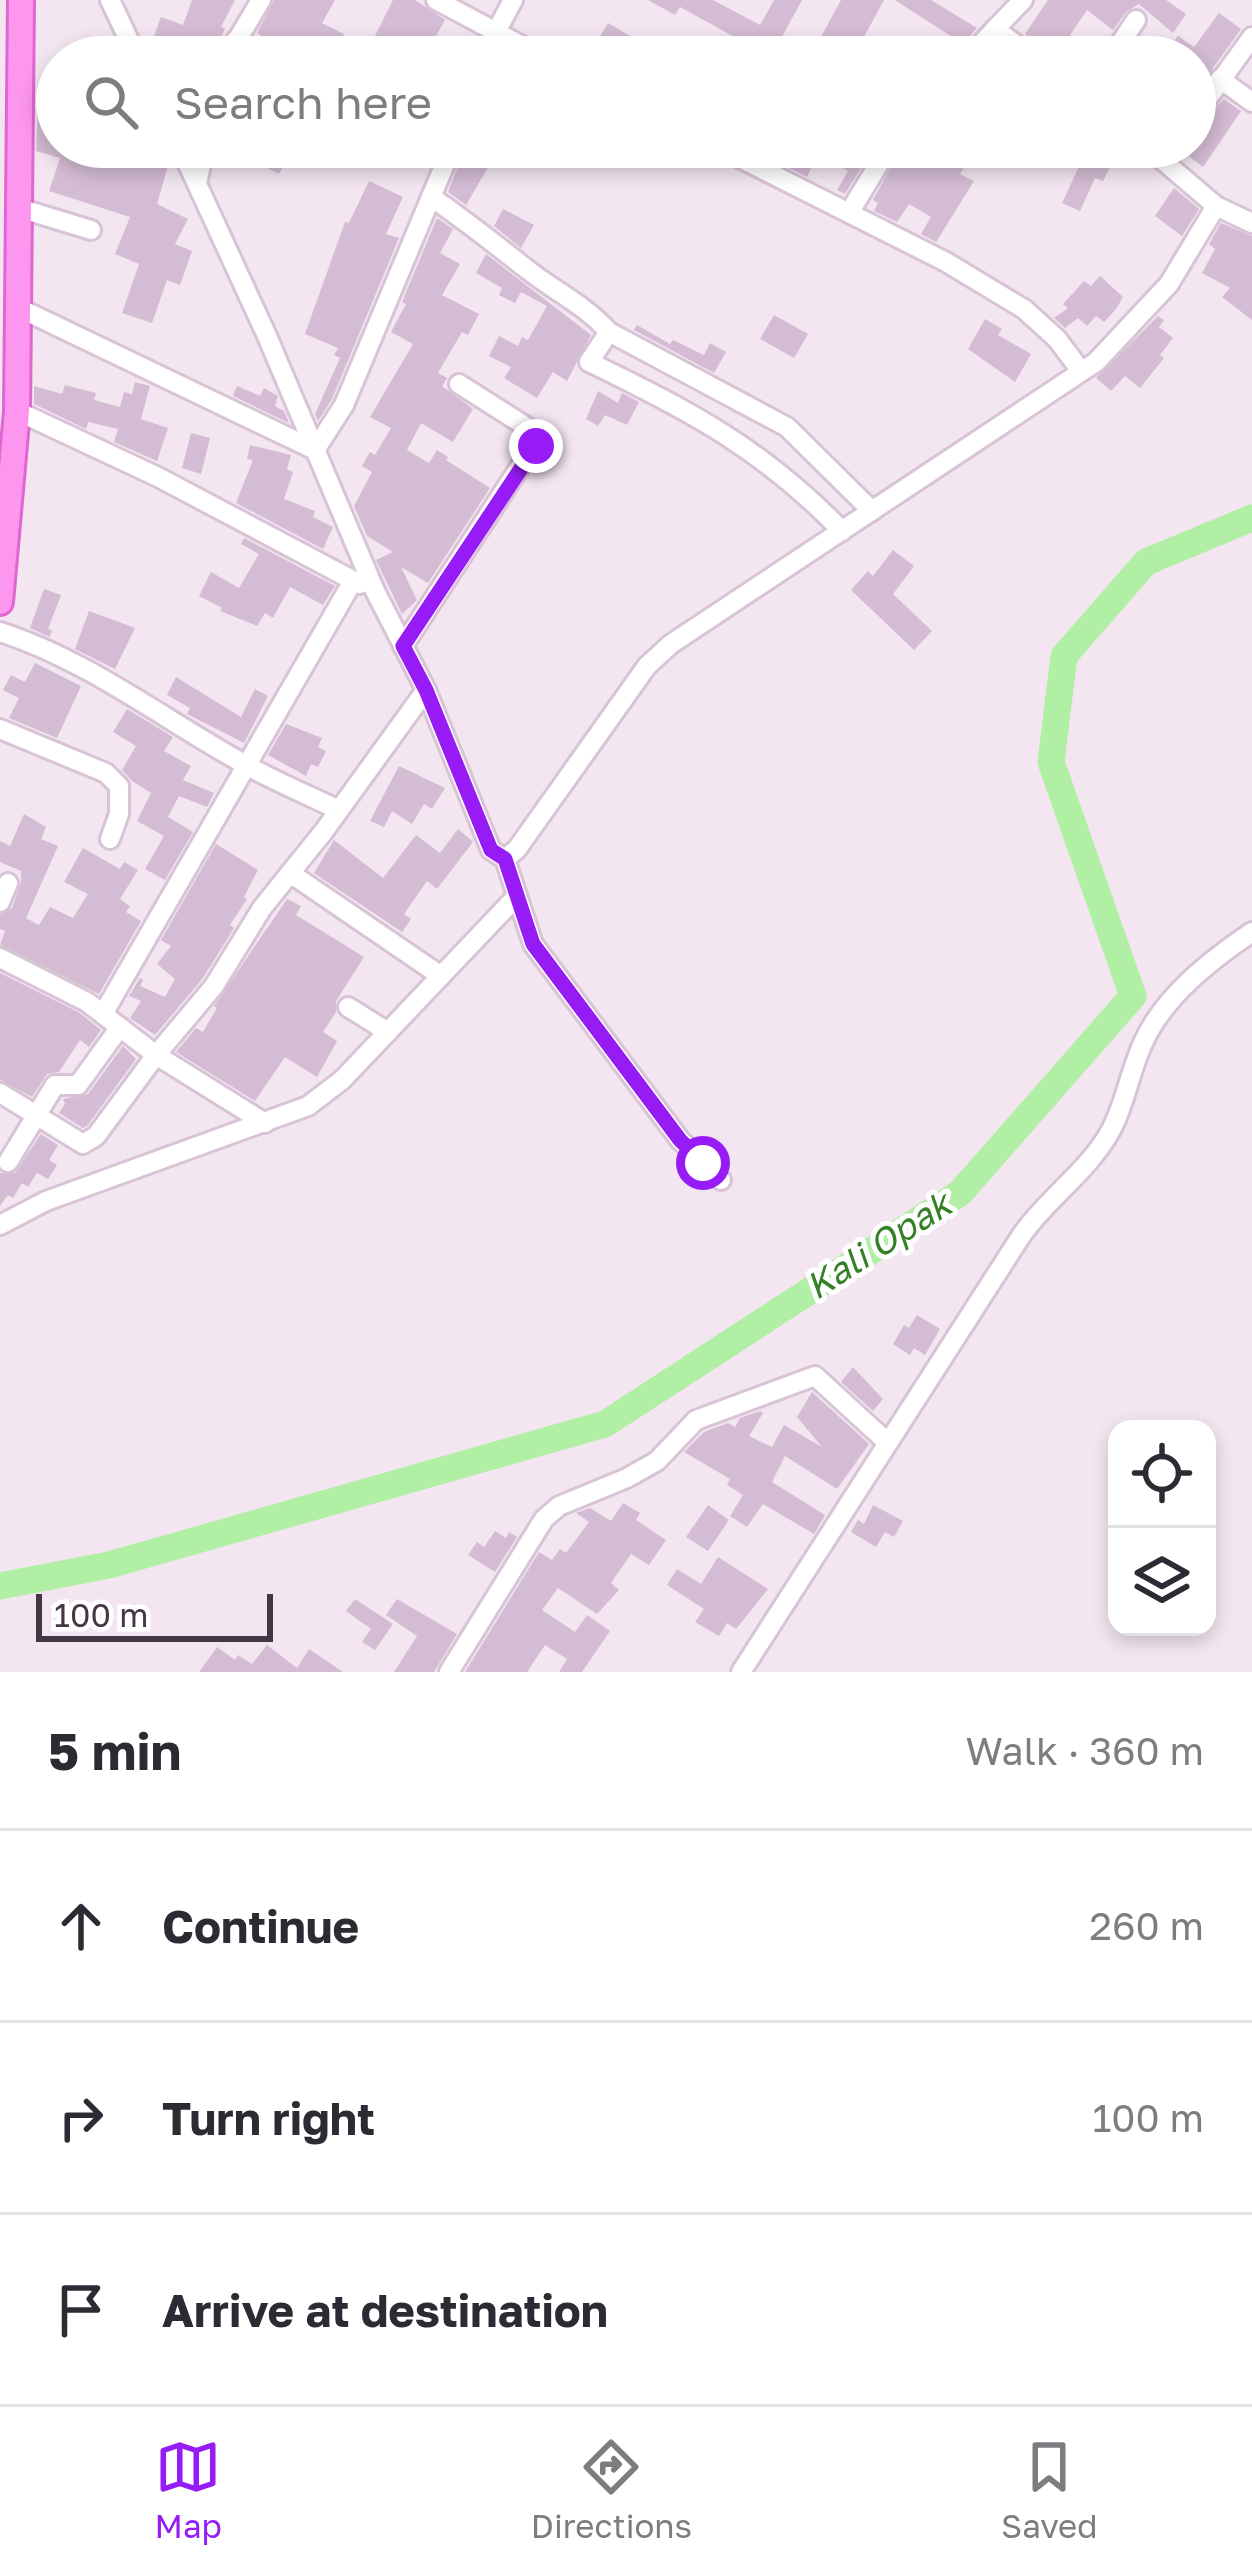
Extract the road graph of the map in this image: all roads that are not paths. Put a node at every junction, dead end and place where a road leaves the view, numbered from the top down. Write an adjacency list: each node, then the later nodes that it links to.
1 (21, 0): 30 (main road)
2 (110, 0): 10 (street)
3 (261, 0): 11 (street)
4 (436, 0): 9 (street)
5 (513, 0): 9 (street)
6 (1023, 0): 8 (street)
7 (1136, 20): 16 (street)
8 (995, 29): 14 (street); 15 (street)
9 (498, 33): 12 (street); 13 (street)
10 (127, 36)
11 (240, 36)
12 (497, 36)
13 (504, 36)
14 (988, 36)
15 (1004, 36)
16 (1125, 36)
17 (1252, 37): 18 (street)
18 (1220, 80): 19 (street); 20 (street)
19 (1216, 86)
20 (1252, 102)
21 (190, 168): 27 (street)
22 (201, 168): 27 (street)
23 (440, 168): 28 (street)
24 (760, 168): 31 (street)
25 (876, 168): 31 (street)
26 (1182, 168): 29 (street)
27 (197, 182): 39 (street)
28 (431, 197): 35 (street); 39 (street)
29 (1216, 206): 32 (street); 36 (street)
30 (20, 208): 33 (street); 34 (main road)
31 (849, 213): 36 (street)
32 (1252, 223)
33 (91, 230)
34 (19, 308): 38 (main road); 39 (street)
35 (609, 332): 40 (street); 41 (street)
36 (1081, 371): 40 (street)
37 (459, 384): 46 (street)
38 (16, 411): 42 (street); 44 (main road)
39 (315, 450): 43 (street)
40 (872, 511): 41 (street)
41 (842, 531): 52 (street)
42 (353, 581): 43 (street); 49 (street)
43 (375, 591): 46 (street)
44 (0, 602)
45 (0, 632): 49 (street)
46 (403, 646): 47 (street)
47 (426, 690): 50 (street); 52 (street)
48 (0, 729): 51 (street)
49 (245, 765): 50 (street); 61 (street)
50 (338, 810): 53 (street)
51 (110, 839)
52 (505, 859): 55 (street)
53 (290, 873): 59 (street); 63 (street)
54 (8, 883): 56 (street)
55 (517, 896): 59 (street); 68 (street)
56 (0, 902)
57 (1252, 932): 70 (street)
58 (1, 960): 61 (street)
59 (441, 976): 62 (street)
60 (348, 1006): 62 (street)
61 (111, 1020): 63 (street); 65 (street)
62 (388, 1032): 66 (street)
63 (156, 1054): 65 (street); 66 (street)
64 (0, 1093): 65 (street)
65 (35, 1115): 67 (street)
66 (265, 1123): 69 (street)
67 (8, 1162)
68 (721, 1180)
69 (0, 1226)
70 (887, 1443): 71 (street); 72 (street)
71 (449, 1672)
72 (741, 1672)

